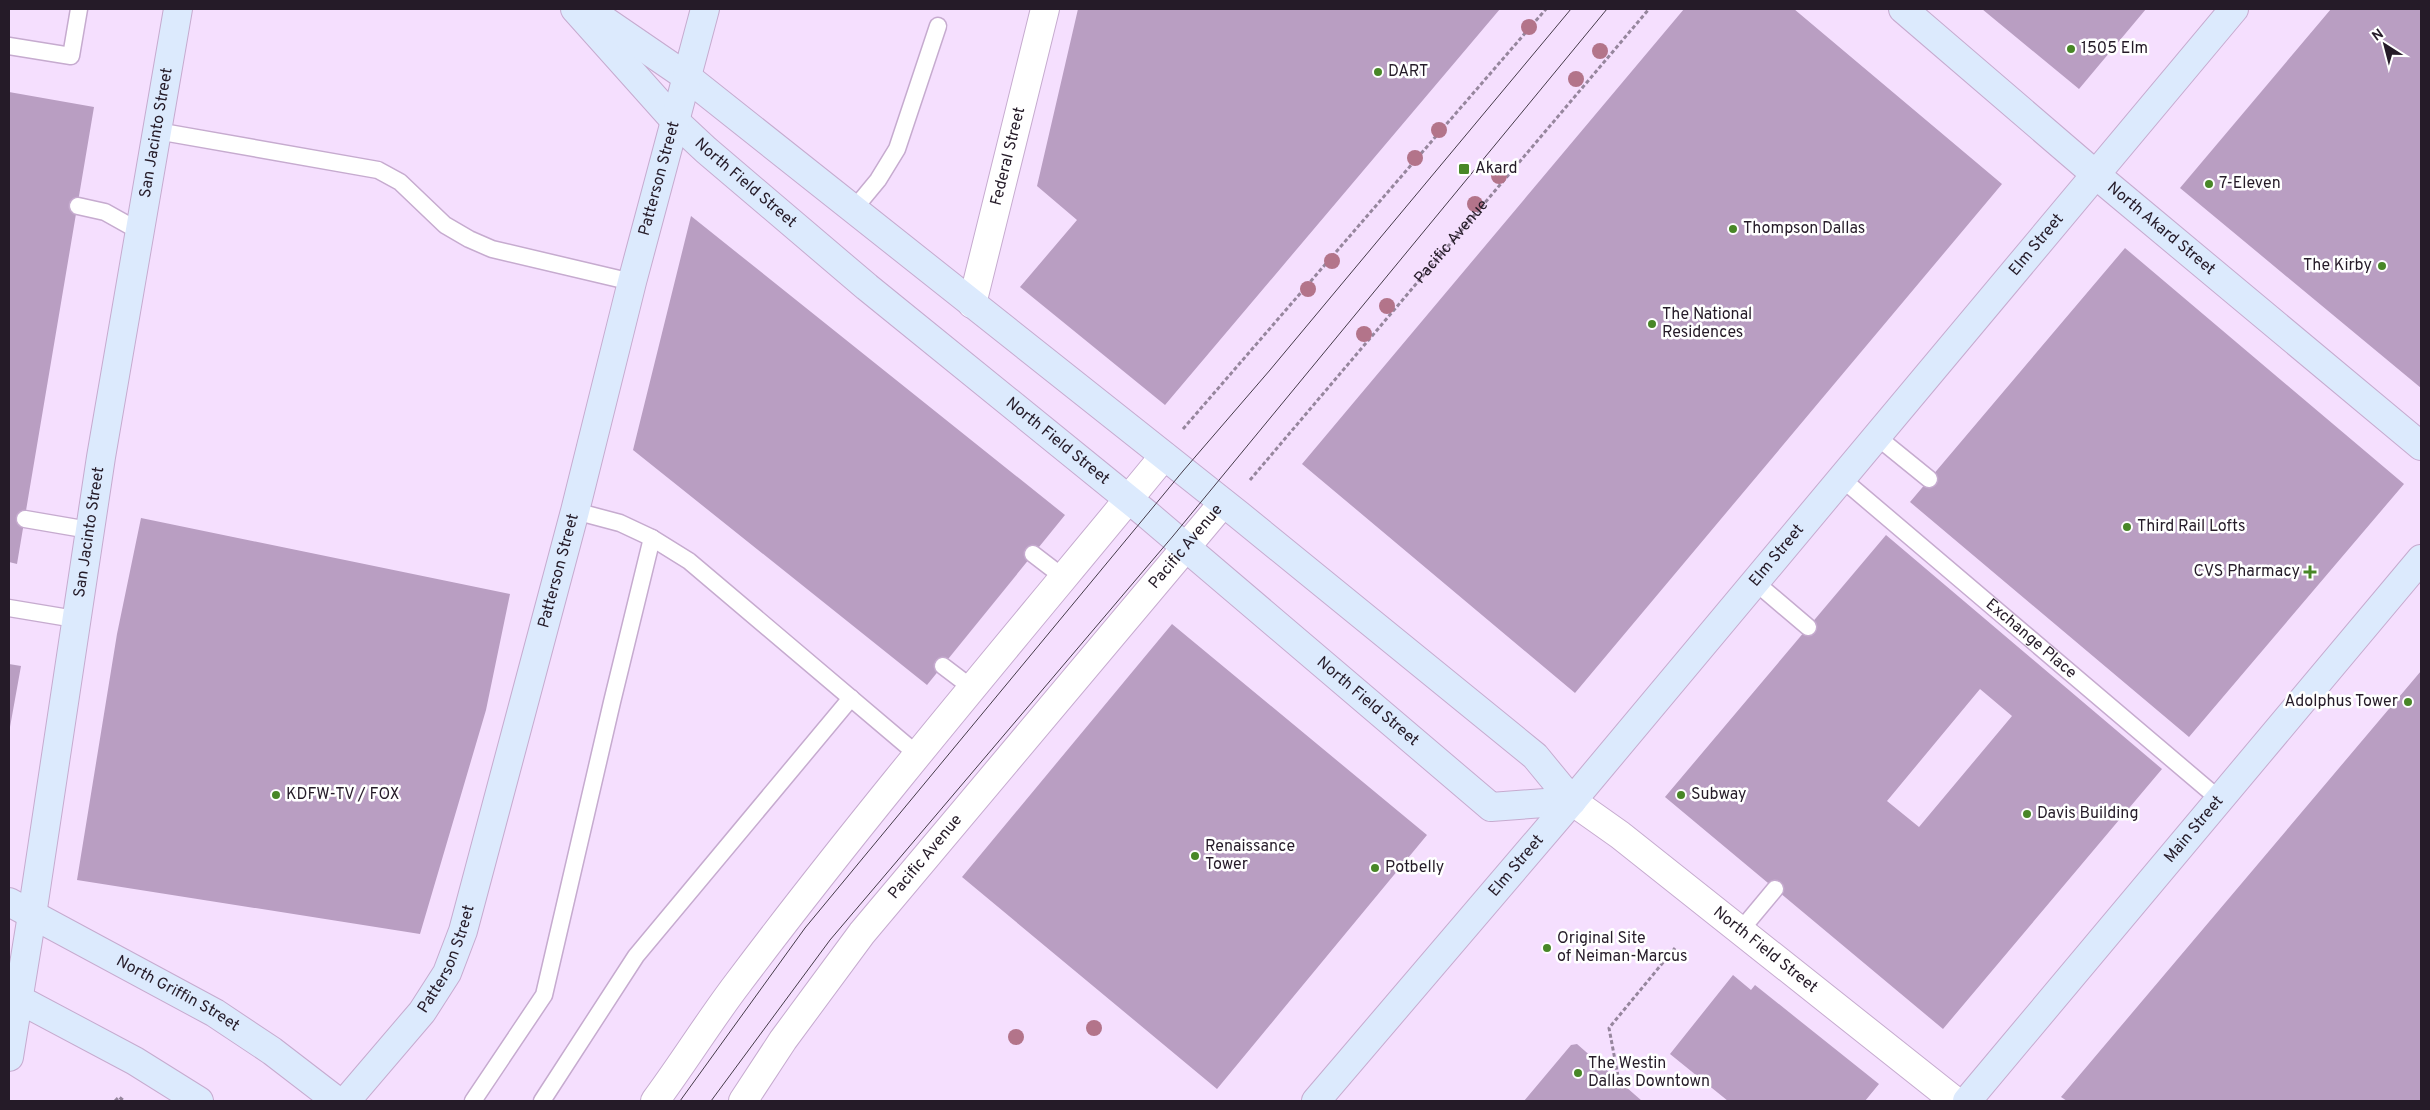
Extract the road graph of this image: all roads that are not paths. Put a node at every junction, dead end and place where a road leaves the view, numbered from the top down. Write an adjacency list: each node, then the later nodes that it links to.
1 (79, 9): 10 (lane)
2 (178, 9): 13 (street, San Jacinto Street)
3 (575, 9): 12 (street, North Field Street)
4 (587, 9): 11 (street, North Field Street)
5 (706, 9): 11 (street, Patterson Street)
6 (1045, 9): 19 (street, Federal Street)
7 (1903, 9): 14 (street, North Akard Street)
8 (2234, 9): 14 (street, Elm Street)
9 (938, 26): 16 (lane)
10 (9, 46)
11 (687, 77): 12 (street, Patterson Street); 16 (street, North Field Street)
12 (676, 122): 18 (street, Patterson Street); 25 (street, North Field Street)
13 (157, 131): 17 (street, San Jacinto Street); 18 (lane)
14 (2095, 174): 20 (street, Elm Street); 21 (street, North Akard Street)
15 (78, 206): 17 (lane)
16 (854, 209): 19 (street, North Field Street)
17 (139, 232): 29 (street, San Jacinto Street)
18 (632, 282): 27 (street, Patterson Street)
19 (972, 304): 22 (street, North Field Street)
20 (1876, 436): 23 (street, Elm Street); 24 (lane)
21 (2421, 446)
22 (1164, 456): 25 (street); 26 (street, North Field Street)
23 (1841, 478): 35 (street, Elm Street); 43 (lane, Exchange Place)
24 (1929, 479)
25 (1128, 499): 31 (street, North Field Street); 34 (street)
26 (1223, 503): 31 (street, Pacific Avenue); 44 (street, North Field Street)
27 (575, 511): 30 (lane); 53 (street, Patterson Street)
28 (25, 519): 29 (lane)
29 (89, 530): 37 (street, San Jacinto Street)
30 (652, 538): 41 (lane); 54 (lane)
31 (1185, 547): 44 (street, North Field Street); 57 (street, Pacific Avenue)
32 (1033, 554): 34 (lane)
33 (2421, 559): 43 (street, Main Street)
34 (1063, 577): 40 (street)
35 (1755, 582): 38 (lane); 44 (street, Elm Street)
36 (9, 608): 37 (lane)
37 (75, 619): 47 (street, San Jacinto Street)
38 (1808, 627)
39 (944, 666): 40 (lane)
40 (972, 688): 42 (street)
41 (852, 698): 42 (lane); 55 (lane)
42 (918, 755): 56 (street)
43 (2219, 799): 60 (street, Main Street)
44 (1572, 801): 48 (street, North Field Street); 58 (street, Elm Street)
45 (1775, 889): 48 (lane)
46 (9, 902): 47 (street, North Griffin Street)
47 (32, 915): 49 (street, San Jacinto Street); 52 (street, North Griffin Street)
48 (1740, 931): 59 (street, North Field Street)
49 (14, 996): 50 (street, San Jacinto Street); 51 (street)
50 (9, 1057)
51 (199, 1101)
52 (337, 1101)
53 (346, 1101)
54 (473, 1101)
55 (542, 1101)
56 (655, 1101)
57 (742, 1101)
58 (1316, 1101)
59 (1955, 1101)
60 (1967, 1101)

